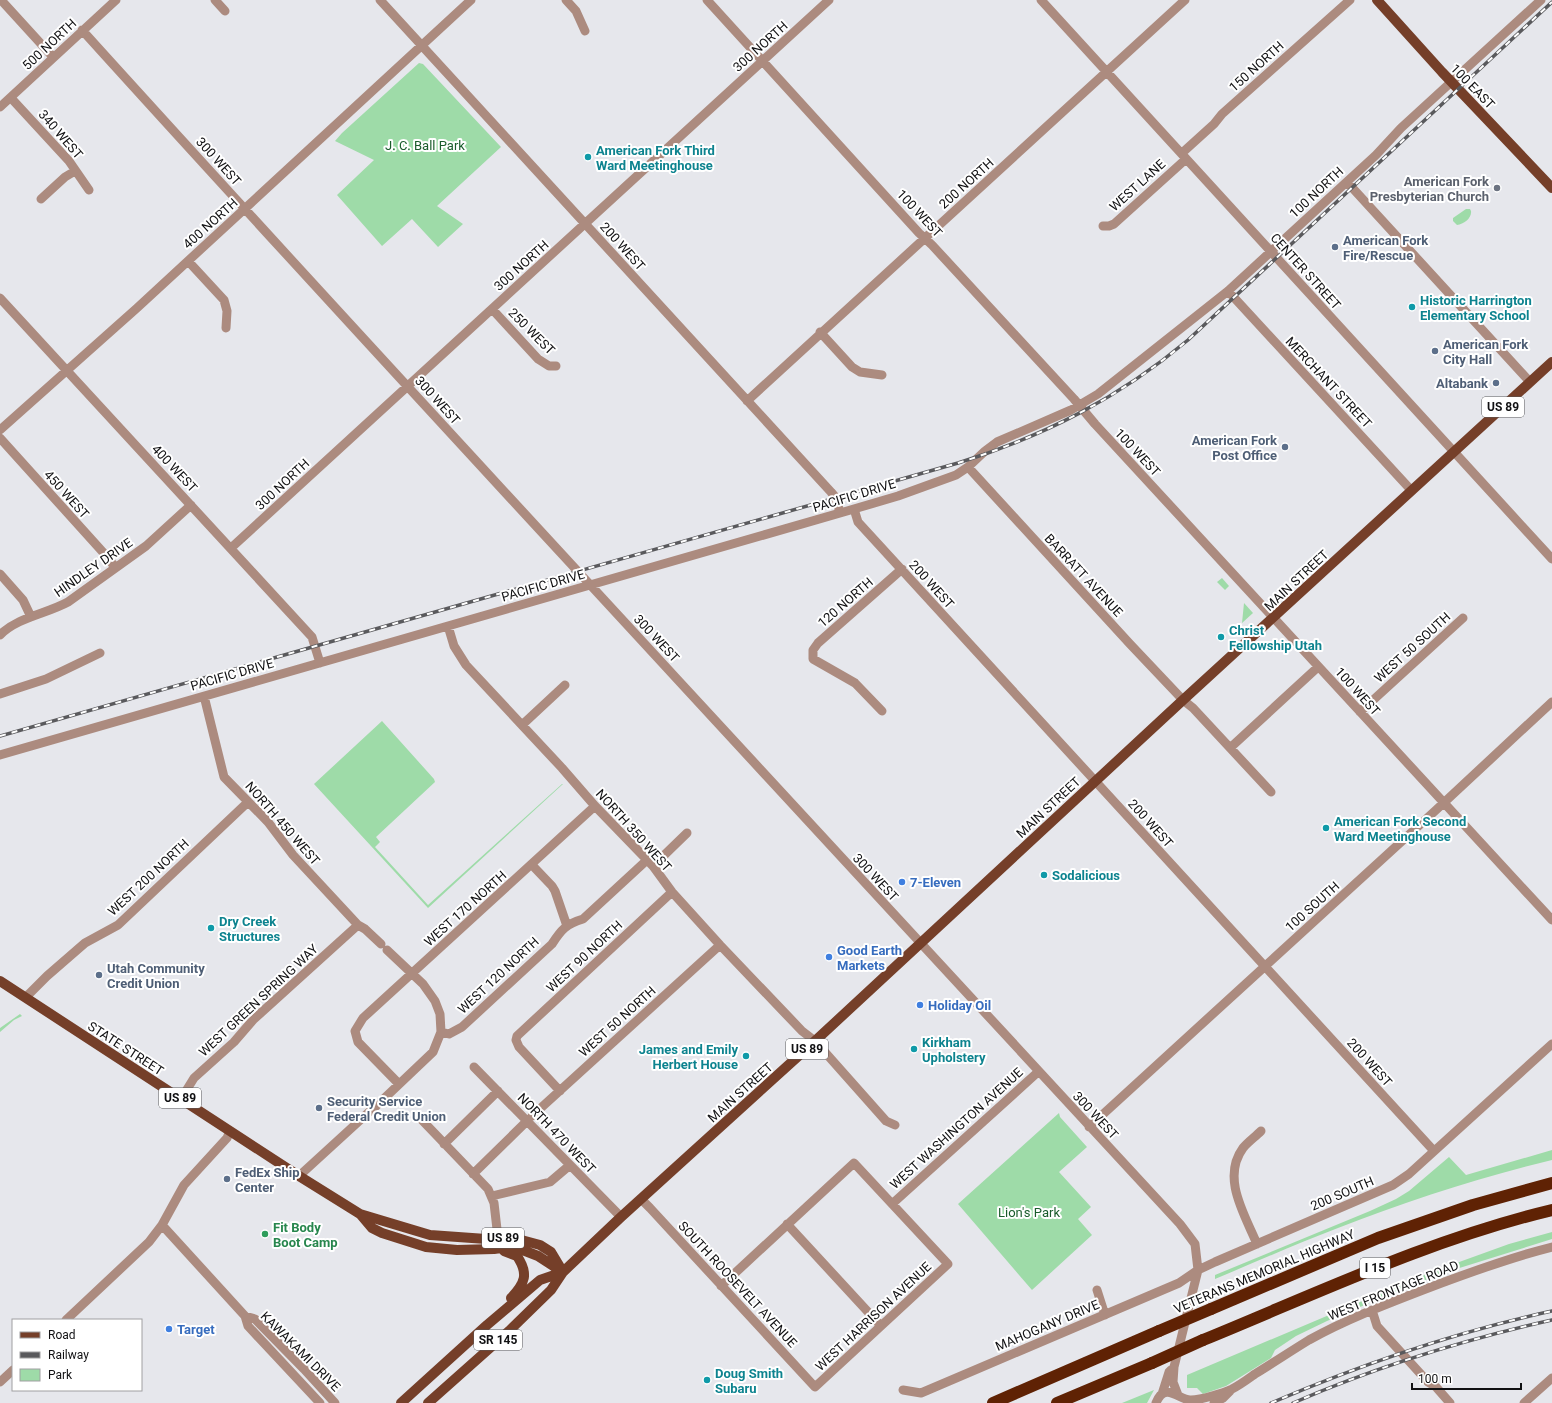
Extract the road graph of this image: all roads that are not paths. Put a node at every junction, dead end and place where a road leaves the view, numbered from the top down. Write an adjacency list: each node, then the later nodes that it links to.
1 (1, 0): 18 (street)
2 (116, 0): 15 (street, 500 NORTH)
3 (215, 0): 14 (street)
4 (380, 0): 17 (street, 200 WEST)
5 (471, 0): 17 (street, 400 NORTH)
6 (566, 0): 16 (street)
7 (707, 0): 19 (street, 100 WEST)
8 (829, 0): 19 (street, 300 NORTH)
9 (1041, 0): 20 (street, CENTER STREET)
10 (1185, 0): 20 (street, 200 NORTH)
11 (1350, 0): 24 (street, 150 NORTH)
12 (1377, 0): 21 (main road, 100 EAST)
13 (1541, 0): 21 (street, 100 NORTH)
14 (225, 11)
15 (82, 30): 18 (street, 500 NORTH); 30 (street, 300 WEST)
16 (585, 31)
17 (422, 46): 30 (street, 400 NORTH); 31 (street, 200 WEST)
18 (53, 58): 22 (street, 500 NORTH)
19 (763, 61): 31 (street, 300 NORTH); 33 (street, 100 WEST)
20 (1106, 72): 24 (street, CENTER STREET); 33 (street, 200 NORTH)
21 (1452, 82): 26 (street, 100 NORTH); 27 (main road, 100 EAST)
22 (11, 98): 23 (street, 500 NORTH); 25 (street, 340 WEST)
23 (0, 108)
24 (1184, 156): 32 (street, WEST LANE); 34 (street, CENTER STREET)
25 (75, 170): 28 (street, 340 WEST); 29 (street)
26 (1347, 182): 34 (street, 100 NORTH); 45 (street)
27 (1552, 188)
28 (89, 190)
29 (41, 199)
30 (245, 208): 35 (street, 400 NORTH); 46 (street, 300 WEST)
31 (585, 224): 38 (street, 300 NORTH); 47 (street, 200 WEST)
32 (1103, 226)
33 (924, 238): 40 (street, 200 NORTH); 48 (street, 100 WEST)
34 (1271, 251): 36 (street, 100 NORTH); 51 (street, CENTER STREET)
35 (188, 261): 39 (street); 43 (street, 400 NORTH)
36 (1228, 290): 48 (street, 100 NORTH); 53 (street, MERCHANT STREET)
37 (0, 298): 43 (street, 400 WEST)
38 (492, 309): 42 (street, 250 WEST); 46 (street, 300 NORTH)
39 (226, 328)
40 (820, 332): 44 (street); 47 (street, 200 NORTH)
41 (1552, 362): 45 (main road, MAIN STREET / US 89)
42 (556, 366)
43 (67, 371): 49 (street, 400 NORTH); 54 (street, 400 WEST)
44 (882, 375)
45 (1530, 382): 51 (main road, MAIN STREET / US 89)
46 (408, 386): 57 (street, 300 NORTH); 62 (street, 300 WEST)
47 (747, 401): 56 (street, 200 WEST)
48 (1079, 406): 52 (street, PACIFIC DRIVE); 64 (street, 100 WEST)
49 (0, 430)
50 (0, 438): 59 (street, 450 WEST)
51 (1454, 452): 53 (main road, MAIN STREET / US 89); 58 (street, CENTER STREET)
52 (968, 467): 55 (street, PACIFIC DRIVE); 74 (street, BARRATT AVENUE)
53 (1411, 490): 64 (main road, MAIN STREET / US 89)
54 (191, 505): 57 (street, 400 WEST); 59 (street, HINDLEY DRIVE)
55 (854, 509): 56 (street, PACIFIC DRIVE); 60 (street, 200 WEST)
56 (840, 513): 62 (street, PACIFIC DRIVE)
57 (231, 548): 69 (street, 400 WEST)
58 (1552, 559)
59 (115, 568): 63 (street, HINDLEY DRIVE)
60 (902, 569): 76 (street, 120 NORTH); 81 (street, 200 WEST)
61 (0, 574): 63 (street)
62 (590, 585): 66 (street, PACIFIC DRIVE); 93 (street, 300 WEST)
63 (31, 617): 67 (street, HINDLEY DRIVE)
64 (1274, 618): 70 (street, 100 WEST); 74 (main road, MAIN STREET / US 89)
65 (1463, 618): 77 (street, WEST 50 SOUTH)
66 (448, 626): 69 (street, PACIFIC DRIVE); 78 (street, NORTH 350 WEST)
67 (0, 635)
68 (100, 653): 72 (street)
69 (320, 663): 73 (street, PACIFIC DRIVE)
70 (1318, 667): 77 (street, 100 WEST); 79 (street)
71 (565, 685): 78 (street)
72 (0, 694)
73 (204, 696): 80 (street, PACIFIC DRIVE); 83 (street, NORTH 450 WEST)
74 (1183, 700): 79 (street, BARRATT AVENUE); 81 (main road, MAIN STREET / US 89)
75 (1552, 702): 84 (street, 100 SOUTH)
76 (882, 711)
77 (1360, 712): 84 (street, 100 WEST)
78 (522, 725): 85 (street, NORTH 350 WEST)
79 (1230, 748): 82 (street, BARRATT AVENUE)
80 (0, 755)
81 (1095, 781): 93 (main road, MAIN STREET / US 89); 95 (street, 200 WEST)
82 (1271, 792)
83 (248, 802): 91 (street, NORTH 450 WEST); 98 (street, WEST 200 NORTH)
84 (1443, 803): 90 (street, 100 WEST); 95 (street, 100 SOUTH)
85 (595, 806): 87 (street, NORTH 350 WEST); 88 (street, WEST 170 NORTH)
86 (687, 833): 87 (street, WEST 120 NORTH)
87 (650, 863): 89 (street, NORTH 350 WEST); 92 (street, WEST 120 NORTH)
88 (532, 865): 92 (street); 96 (street, WEST 170 NORTH)
89 (672, 892): 94 (street, NORTH 350 WEST); 106 (street, WEST 90 NORTH)
90 (1552, 920)
91 (358, 925): 96 (street, NORTH 450 WEST); 107 (street, WEST GREEN SPRING WAY)
92 (567, 926): 99 (street, WEST 120 NORTH)
93 (921, 943): 100 (main road, MAIN STREET / US 89); 103 (street, 300 WEST)
94 (720, 945): 100 (street, NORTH 350 WEST); 106 (street, WEST 50 NORTH)
95 (1265, 966): 111 (street, 100 SOUTH); 115 (street, 200 WEST)
96 (412, 974): 99 (street, NORTH 450 WEST); 104 (street, WEST 170 NORTH)
97 (0, 981): 98 (main road, STATE STREET / US 89)
98 (26, 997): 107 (main road, STATE STREET / US 89)
99 (441, 1032): 104 (street)
100 (815, 1041): 110 (street, NORTH 350 WEST); 121 (main road, MAIN STREET / US 89)
101 (1552, 1044): 115 (street, 200 SOUTH)
102 (474, 1067): 105 (street, NORTH 470 WEST)
103 (1038, 1072): 111 (street, 300 WEST); 122 (street, WEST WASHINGTON AVENUE)
104 (399, 1084): 118 (street)
105 (498, 1091): 109 (street, NORTH 470 WEST); 114 (street)
106 (560, 1091): 109 (street, WEST 50 NORTH)
107 (182, 1099): 112 (main road, STATE STREET / US 89)
108 (419, 1117): 114 (street)
109 (530, 1119): 116 (street, NORTH 470 WEST); 117 (street, WEST 50 NORTH)
110 (895, 1125)
111 (1089, 1127): 132 (street, 300 WEST)
112 (230, 1131): 118 (main road, STATE STREET / US 89); 127 (street)
113 (1261, 1131): 129 (street)
114 (444, 1144): 117 (street)
115 (1434, 1151): 129 (street, 200 SOUTH)
116 (570, 1165): 120 (street); 125 (street, NORTH 470 WEST)
117 (473, 1174): 120 (street)
118 (299, 1176): 124 (main road, STATE STREET / US 89)
119 (1552, 1183): 155 (highway, VETERANS MEMORIAL HIGHWAY / I 15, bridge)
120 (492, 1196): 128 (street)
121 (641, 1199): 125 (main road, MAIN STREET / US 89); 134 (street, SOUTH ROOSEVELT AVENUE)
122 (892, 1204): 126 (street); 141 (street, WEST HARRISON AVENUE)
123 (1552, 1210): 156 (highway, I 15, bridge)
124 (360, 1214): 128 (main road, STATE STREET / US 89); 131 (main road, STATE STREET / US 89)
125 (621, 1216): 133 (main road, MAIN STREET / US 89)
126 (787, 1224): 134 (street); 141 (street)
127 (162, 1225): 138 (street); 139 (street)
128 (498, 1238): 133 (main road, STATE STREET / US 89)
129 (1257, 1244): 132 (street, 200 SOUTH)
130 (1552, 1247): 136 (street, WEST FRONTAGE ROAD)
131 (494, 1249): 133 (main road, US 89); 140 (main road, US 89)
132 (1198, 1270): 137 (street, MAHOGANY DRIVE); 142 (street)
133 (563, 1272): 140 (main road, MAIN STREET / SR 145); 154 (main road, MAIN STREET / SR 145)
134 (721, 1286): 146 (street, SOUTH ROOSEVELT AVENUE)
135 (1096, 1290): 137 (street)
136 (1372, 1310): 148 (street, WEST FRONTAGE ROAD); 159 (street)
137 (1105, 1315): 147 (street, MAHOGANY DRIVE)
138 (244, 1316): 151 (street, KAWAKAMI DRIVE); 152 (street, KAWAKAMI DRIVE)
139 (67, 1319)
140 (487, 1325): 153 (main road, MAIN STREET / SR 145)
141 (882, 1326): 146 (street, WEST HARRISON AVENUE)
142 (1174, 1367): 149 (street); 150 (street)
143 (12, 1371): 145 (street)
144 (1552, 1378): 160 (street)
145 (0, 1382)
146 (815, 1387)
147 (902, 1390)
148 (1231, 1390): 150 (street, WEST FRONTAGE ROAD); 158 (street, WEST FRONTAGE ROAD)
149 (1162, 1394): 150 (street, WEST FRONTAGE ROAD); 157 (street)
150 (1181, 1398)
151 (320, 1403)
152 (335, 1403)
153 (401, 1403)
154 (428, 1403)
155 (993, 1403)
156 (1057, 1403)
157 (1156, 1403)
158 (1214, 1403)
159 (1450, 1403)
160 (1524, 1403)

